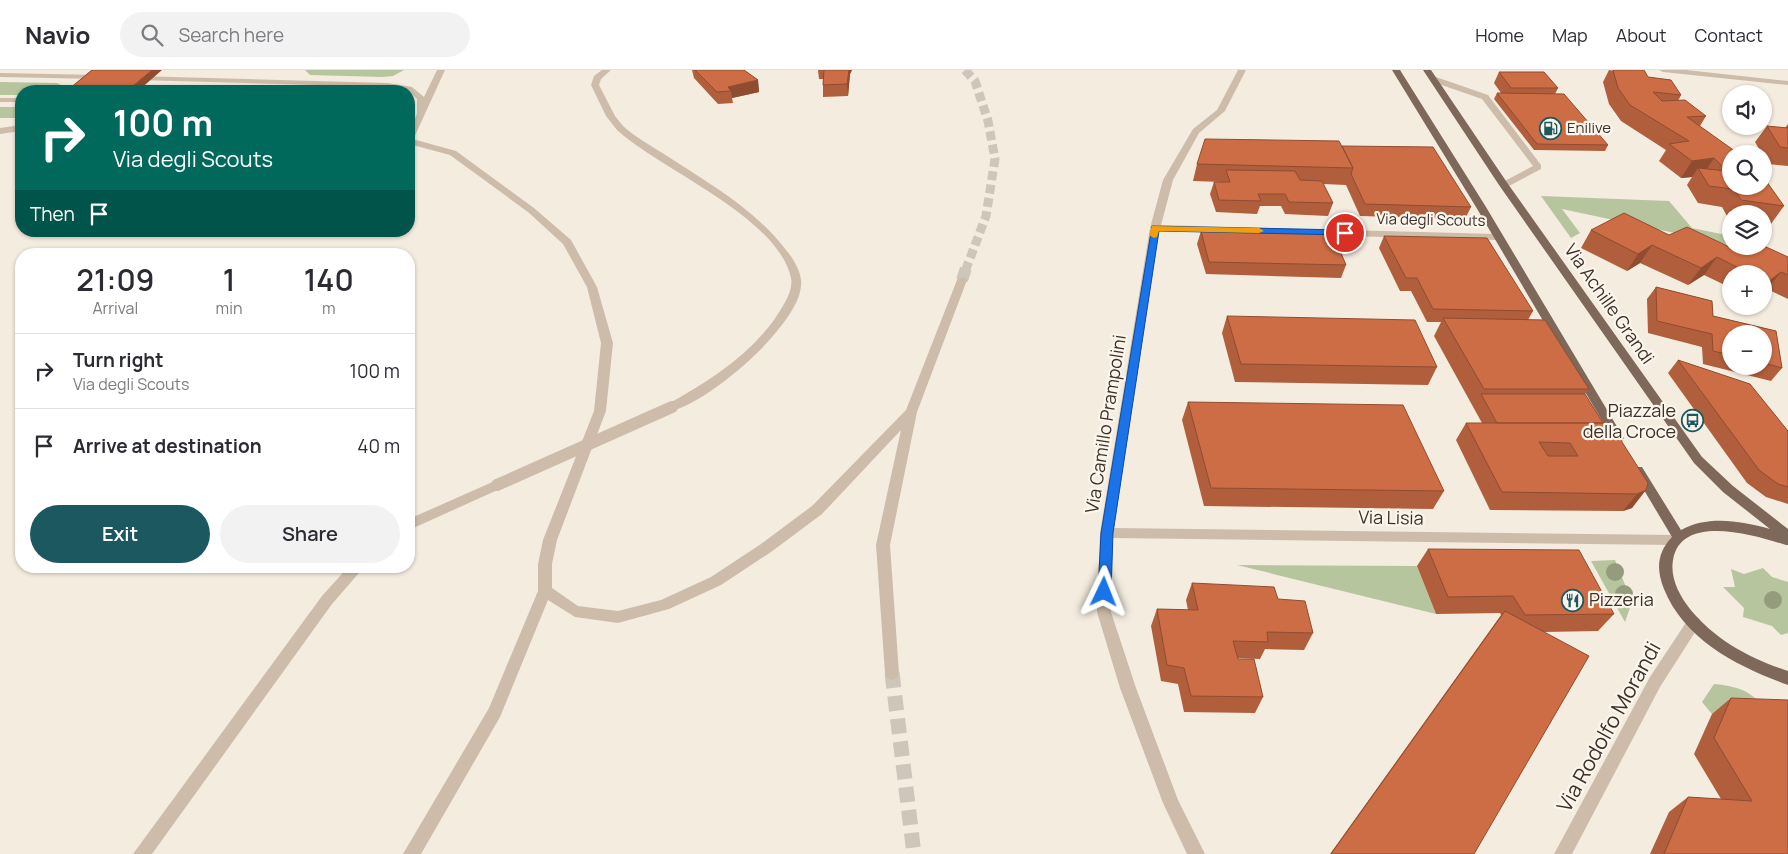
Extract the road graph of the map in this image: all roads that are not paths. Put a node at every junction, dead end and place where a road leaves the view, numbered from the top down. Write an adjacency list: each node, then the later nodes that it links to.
1 (441, 70): 17 (street)
2 (607, 70): 27 (street, bridge)
3 (1242, 70): 23 (street, Via Camillo Prampolini)
4 (1396, 70): 24 (main road)
5 (1663, 70): 11 (street)
6 (1430, 74): 22 (main road, Via Achille Grandi); 22 (street)
7 (0, 75): 8 (street)
8 (110, 78)
9 (130, 78): 10 (street)
10 (319, 83): 12 (street); 13 (street)
11 (1788, 83)
12 (308, 85)
13 (387, 85)
14 (415, 94): 17 (street)
15 (0, 100): 16 (street)
16 (15, 100)
17 (421, 114): 18 (street)
18 (415, 127)
19 (15, 128): 20 (street)
20 (0, 129)
21 (415, 142): 33 (street)
22 (1504, 185): 29 (main road, Via Achille Grandi)
23 (1155, 228): 24 (street, Via degli Scouts); 28 (street, Via Camillo Prampolini)
24 (1497, 237): 30 (main road)
25 (962, 280): 26 (street)
26 (911, 412): 33 (street); 35 (street)
27 (415, 523)
28 (1107, 533): 30 (street, Via Lisia); 40 (street, Via Camillo Prampolini)
29 (1788, 536)
30 (1677, 539): 31 (main road); 34 (main road)
31 (1788, 540)
32 (352, 573): 38 (street)
33 (545, 590): 39 (street)
34 (1694, 622): 36 (main road); 41 (street, Via Rodolfo Morandi)
35 (892, 674)
36 (1782, 676): 37 (main road)
37 (1788, 688)
38 (142, 854)
39 (412, 854)
40 (1196, 854)
41 (1563, 854)

